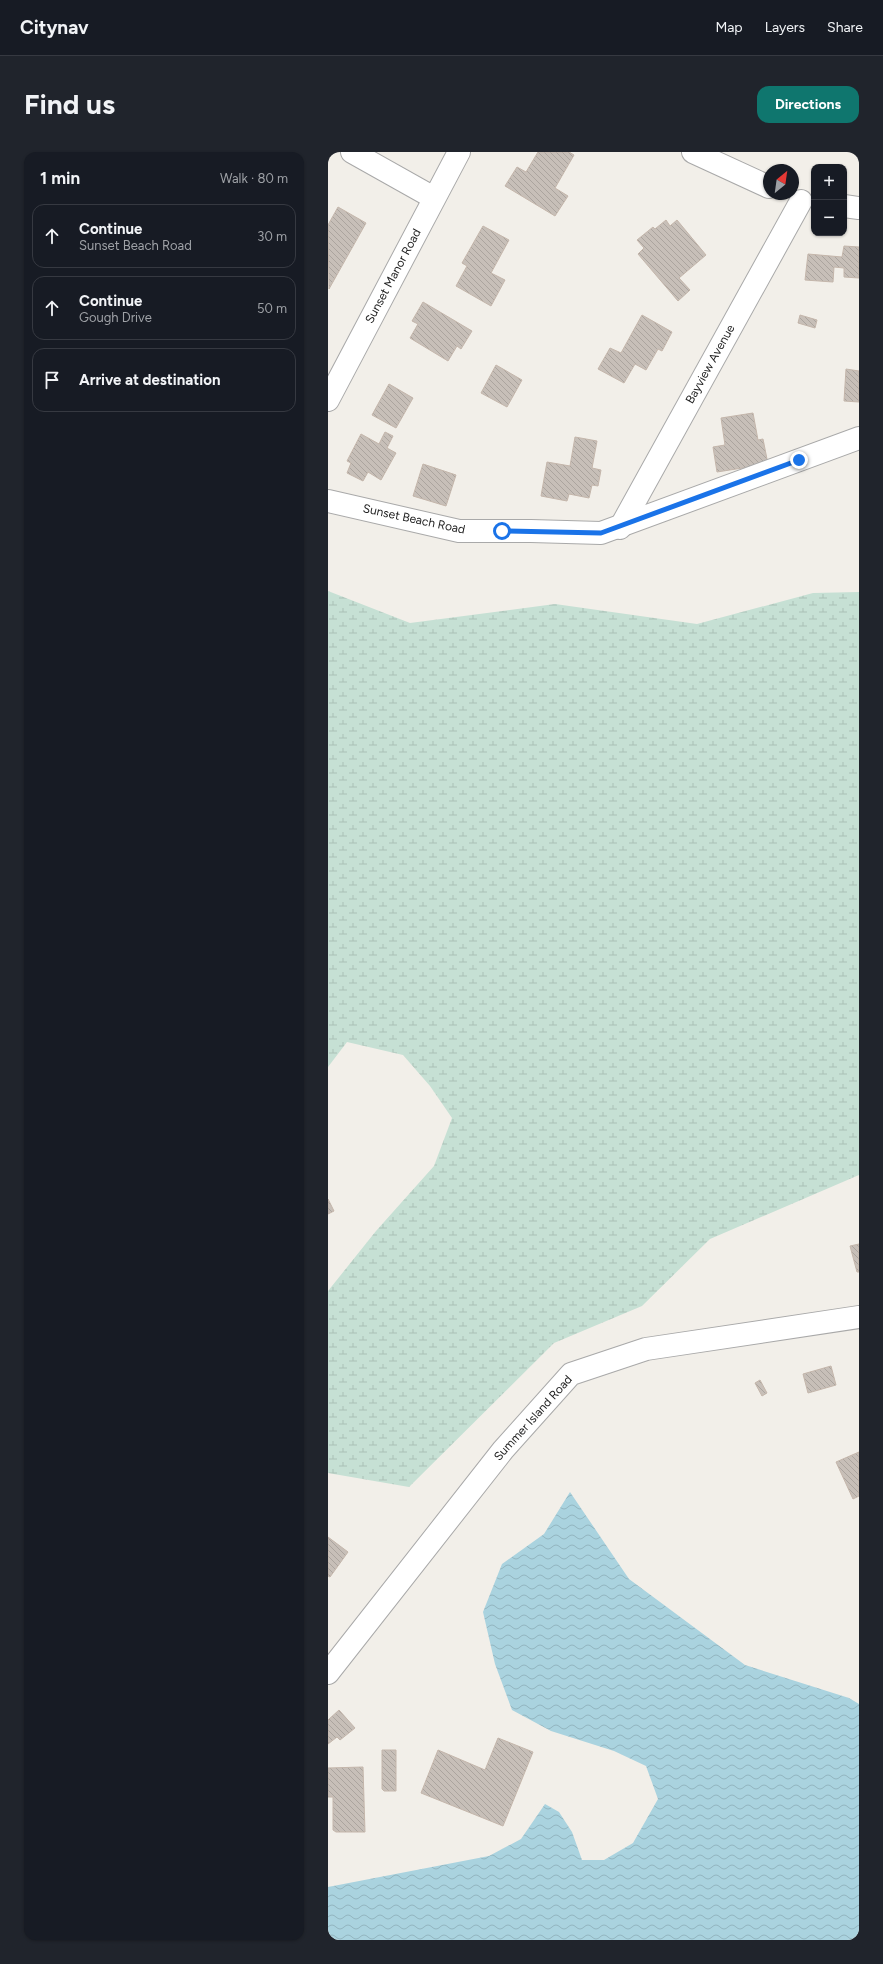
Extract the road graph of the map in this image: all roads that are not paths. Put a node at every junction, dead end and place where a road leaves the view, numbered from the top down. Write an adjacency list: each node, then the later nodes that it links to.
1 (352, 152): 5 (street)
2 (459, 152): 5 (street, Sunset Manor Road)
3 (693, 152): 4 (street)
4 (763, 183)
5 (434, 198): 9 (street, Sunset Manor Road)
6 (800, 199): 12 (street, Bayview Avenue)
7 (847, 206): 8 (street)
8 (859, 208)
9 (328, 400)
10 (859, 438): 12 (street, Sunset Beach Road)
11 (328, 501): 12 (street, Sunset Beach Road)
12 (620, 528)
13 (859, 1317): 14 (street, Summer Island Road)
14 (328, 1673)

